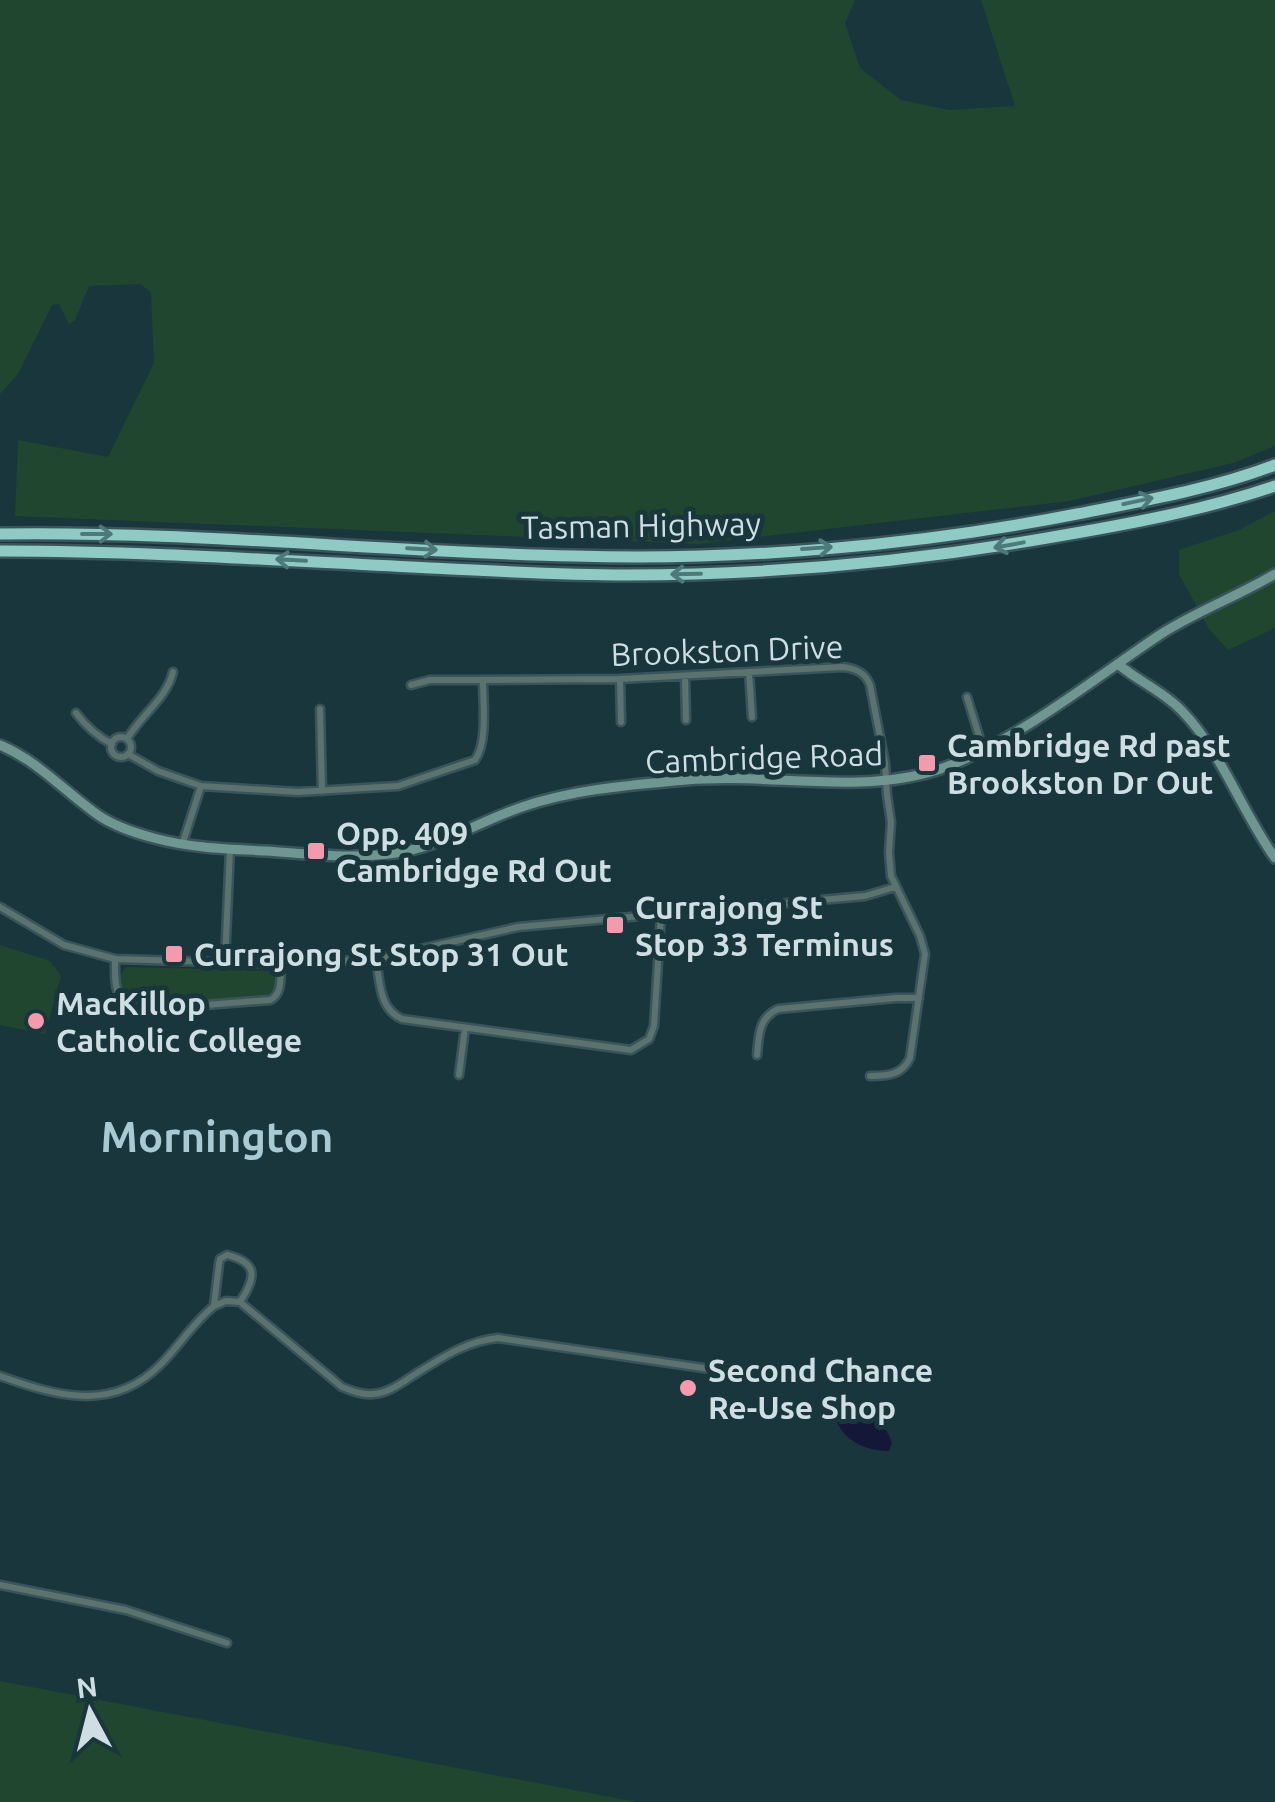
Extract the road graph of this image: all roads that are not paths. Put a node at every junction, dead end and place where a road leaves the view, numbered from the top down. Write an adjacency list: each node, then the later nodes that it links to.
1 (1275, 465): 3 (highway, Tasman Highway, one-way to 1)
2 (1275, 486): 4 (highway, Tasman Highway, one-way to 4)
3 (0, 534)
4 (0, 551)
5 (1275, 574): 6 (main road, Cambridge Road)
6 (1118, 664): 22 (main road, Cambridge Road); 29 (main road)
7 (173, 672): 19 (street)
8 (749, 672): 9 (street, Brookston Drive); 16 (street); 24 (street, Brookston Drive)
9 (685, 676): 10 (street, Brookston Drive); 17 (street)
10 (620, 679): 11 (street, Brookston Drive); 18 (street)
11 (483, 680): 12 (street, Brookston Drive); 26 (street)
12 (411, 686)
13 (967, 697): 22 (street)
14 (320, 709): 26 (street)
15 (76, 713): 20 (street)
16 (752, 717)
17 (686, 720)
18 (621, 722)
19 (127, 739): 20 (street); 23 (street)
20 (112, 744): 23 (street)
21 (0, 745): 27 (main road, Cambridge Road)
22 (983, 749): 24 (main road, Cambridge Road)
23 (128, 754): 25 (street)
24 (886, 779): 28 (main road, Cambridge Road); 30 (street)
25 (201, 786): 26 (street); 27 (street)
26 (322, 791)
27 (182, 844): 28 (main road, Cambridge Road)
28 (230, 849): 35 (street)
29 (1275, 858)
30 (895, 887): 32 (street); 37 (street)
31 (0, 907): 33 (street)
32 (661, 916): 34 (street); 38 (street)
33 (115, 959): 35 (street); 36 (street)
34 (376, 959): 36 (street); 38 (street)
35 (225, 961): 36 (street)
36 (281, 964)
37 (920, 998): 39 (street); 41 (street)
38 (465, 1028): 40 (street)
39 (758, 1055)
40 (458, 1074)
41 (870, 1076)
42 (240, 1302): 43 (street); 43 (street); 44 (street)
43 (214, 1306): 45 (street)
44 (710, 1369)
45 (0, 1376)
46 (0, 1585): 47 (street)
47 (227, 1642)

